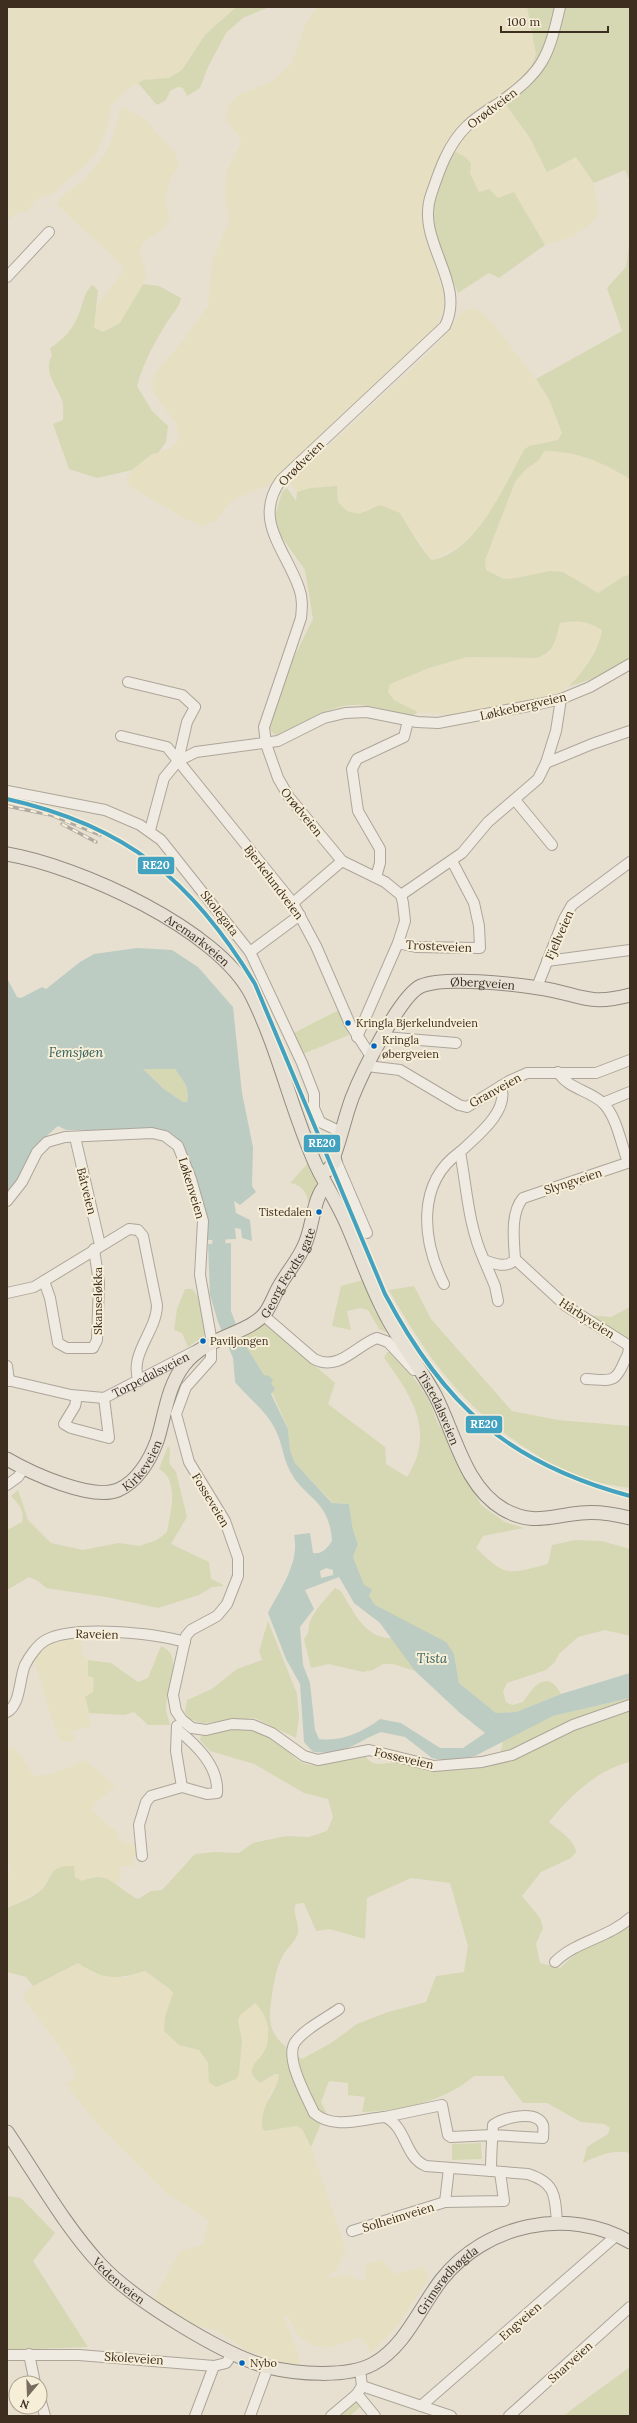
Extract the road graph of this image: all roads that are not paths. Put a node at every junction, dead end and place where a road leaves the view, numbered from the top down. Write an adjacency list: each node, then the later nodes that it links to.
1 (560, 7): 10 (street, Orødveien)
2 (49, 232): 3 (street)
3 (7, 277)
4 (630, 664): 6 (street, Løkkebergveien)
5 (128, 682): 11 (street)
6 (561, 699): 7 (street, Løkkebergveien); 12 (street)
7 (408, 720): 10 (street, Løkkebergveien); 21 (street)
8 (630, 731): 12 (street)
9 (121, 736): 11 (street, Bjerkelundveien)
10 (266, 744): 11 (street, Løkkebergveien); 19 (street, Orødveien)
11 (178, 761): 15 (street); 23 (street, Bjerkelundveien)
12 (546, 763): 14 (street)
13 (7, 791): 15 (street, Skolegata)
14 (515, 800): 16 (street); 18 (street)
15 (150, 830): 27 (street, Skolegata)
16 (552, 845)
17 (7, 854): 45 (main road, Aremarkveien)
18 (452, 861): 22 (street); 25 (street, Trosteveien)
19 (342, 862): 21 (street, Orødveien); 23 (street)
20 (630, 862): 28 (street, Fjellveien)
21 (376, 877): 22 (street, Orødveien)
22 (400, 895): 25 (street)
23 (292, 903): 24 (street, Bjerkelundveien)
24 (300, 915): 27 (street); 31 (street, Bjerkelundveien)
25 (398, 943): 31 (street)
26 (630, 950): 28 (street)
27 (250, 952): 40 (street, Skolegata)
28 (547, 961): 29 (street, Fjellveien)
29 (536, 987): 30 (main road, Øbergveien); 32 (main road, Øbergveien)
30 (630, 995)
31 (357, 1036): 35 (street, Bjerkelundveien)
32 (384, 1037): 33 (street); 35 (main road, Øbergveien)
33 (456, 1043)
34 (630, 1060): 36 (street, Granveien)
35 (370, 1062): 37 (street, Granveien); 40 (main road)
36 (558, 1072): 37 (street, Granveien); 39 (street)
37 (501, 1086): 42 (street)
38 (630, 1092): 39 (street)
39 (603, 1103): 44 (street)
40 (341, 1132): 43 (main road)
41 (75, 1137): 48 (street, Løkenveien); 51 (street, Båtveien); 60 (street, Løkenveien)
42 (460, 1152): 53 (street); 55 (street)
43 (334, 1156): 45 (main road); 50 (street)
44 (629, 1162): 52 (street, Slyngveien)
45 (318, 1169): 46 (main road)
46 (326, 1185): 47 (main road, Tistedalsveien); 49 (main road, Georg Feydts gate)
47 (334, 1200): 49 (main road); 63 (main road, Tistedalsveien)
48 (7, 1201)
49 (316, 1207): 58 (main road, Georg Feydts gate)
50 (367, 1233)
51 (97, 1247): 54 (street); 54 (street, Skanseløkka); 66 (street)
52 (515, 1259): 53 (street); 64 (street, Hårbyveien)
53 (484, 1260): 57 (street)
54 (44, 1281): 56 (street)
55 (444, 1284)
56 (7, 1293)
57 (498, 1301)
58 (263, 1315): 59 (main road, Georg Feydts gate); 63 (street)
59 (244, 1328): 60 (main road, Torpedalsveien)
60 (216, 1339): 61 (main road, Torpedalsveien); 73 (street, Fosseveien)
61 (200, 1349): 66 (street, Torpedalsveien); 70 (main road, Kirkeveien)
62 (7, 1366): 65 (street)
63 (419, 1369): 72 (main road, Tistedalsveien)
64 (586, 1379)
65 (8, 1381): 67 (street, Torpedalsveien)
66 (139, 1381): 68 (street, Torpedalsveien)
67 (77, 1396): 68 (street, Torpedalsveien); 68 (street)
68 (104, 1398)
69 (7, 1459): 70 (main road, Kirkeveien)
70 (24, 1468): 71 (street)
71 (7, 1485)
72 (630, 1518)
73 (185, 1642): 75 (street, Raveien); 76 (street, Fosseveien)
74 (630, 1706): 76 (street, Fosseveien)
75 (7, 1712)
76 (179, 1716): 77 (street)
77 (178, 1730): 78 (street); 78 (street)
78 (182, 1787): 79 (street)
79 (142, 1856)
80 (630, 1918): 81 (street)
81 (555, 1962)
82 (339, 2009): 83 (street)
83 (385, 2117): 85 (street); 86 (street)
84 (7, 2132): 94 (main road, Vedenveien)
85 (492, 2135): 85 (street); 87 (street, Solheimveien)
86 (449, 2168): 87 (street); 88 (street, Solheimveien)
87 (495, 2172): 88 (street, Solheimveien); 89 (street)
88 (445, 2202): 90 (street, Solheimveien)
89 (557, 2223): 91 (main road, Grimsrødhøgda); 100 (main road, Grimsrødhøgda)
90 (352, 2232)
91 (618, 2235): 92 (main road, Grimsrødhøgda); 103 (street, Engveien)
92 (630, 2242)
93 (630, 2308): 109 (street, Snarveien)
94 (233, 2353): 97 (street); 98 (main road, Vedenveien)
95 (29, 2354): 96 (street, Skoleveien); 97 (street, Skoleveien); 101 (street)
96 (7, 2355)
97 (214, 2366): 104 (street)
98 (268, 2366): 99 (main road, Vedenveien); 105 (street)
99 (282, 2369): 100 (main road, Grimsrødhøgda)
100 (360, 2370): 102 (street)
101 (34, 2375)
102 (359, 2390): 103 (street); 106 (street); 107 (street)
103 (421, 2406): 108 (street)
104 (195, 2416)
105 (250, 2416)
106 (331, 2416)
107 (376, 2416)
108 (451, 2416)
109 (509, 2416)

